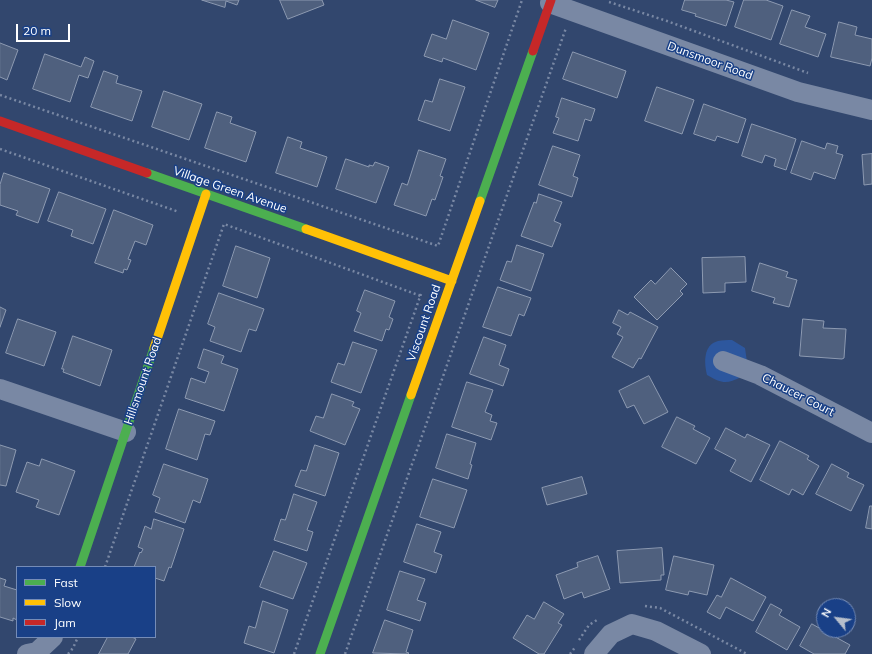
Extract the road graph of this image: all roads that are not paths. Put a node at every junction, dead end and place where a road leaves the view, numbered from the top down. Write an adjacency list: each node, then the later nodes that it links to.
1 (550, 2): 2 (street, Dunsmoor Road); 5 (street, Viscount Road)
2 (872, 110)
3 (0, 121): 4 (street, Village Green Avenue)
4 (206, 194): 5 (street, Village Green Avenue); 8 (street, Hillsmount Road)
5 (452, 281): 13 (street, Viscount Road)
6 (723, 361): 9 (street, Chaucer Court)
7 (0, 390): 8 (street)
8 (126, 432): 10 (street, Hillsmount Road)
9 (872, 433)
10 (80, 566)
11 (53, 638): 12 (street)
12 (26, 654)
13 (320, 654)
14 (594, 654): 15 (street)
15 (701, 654)

